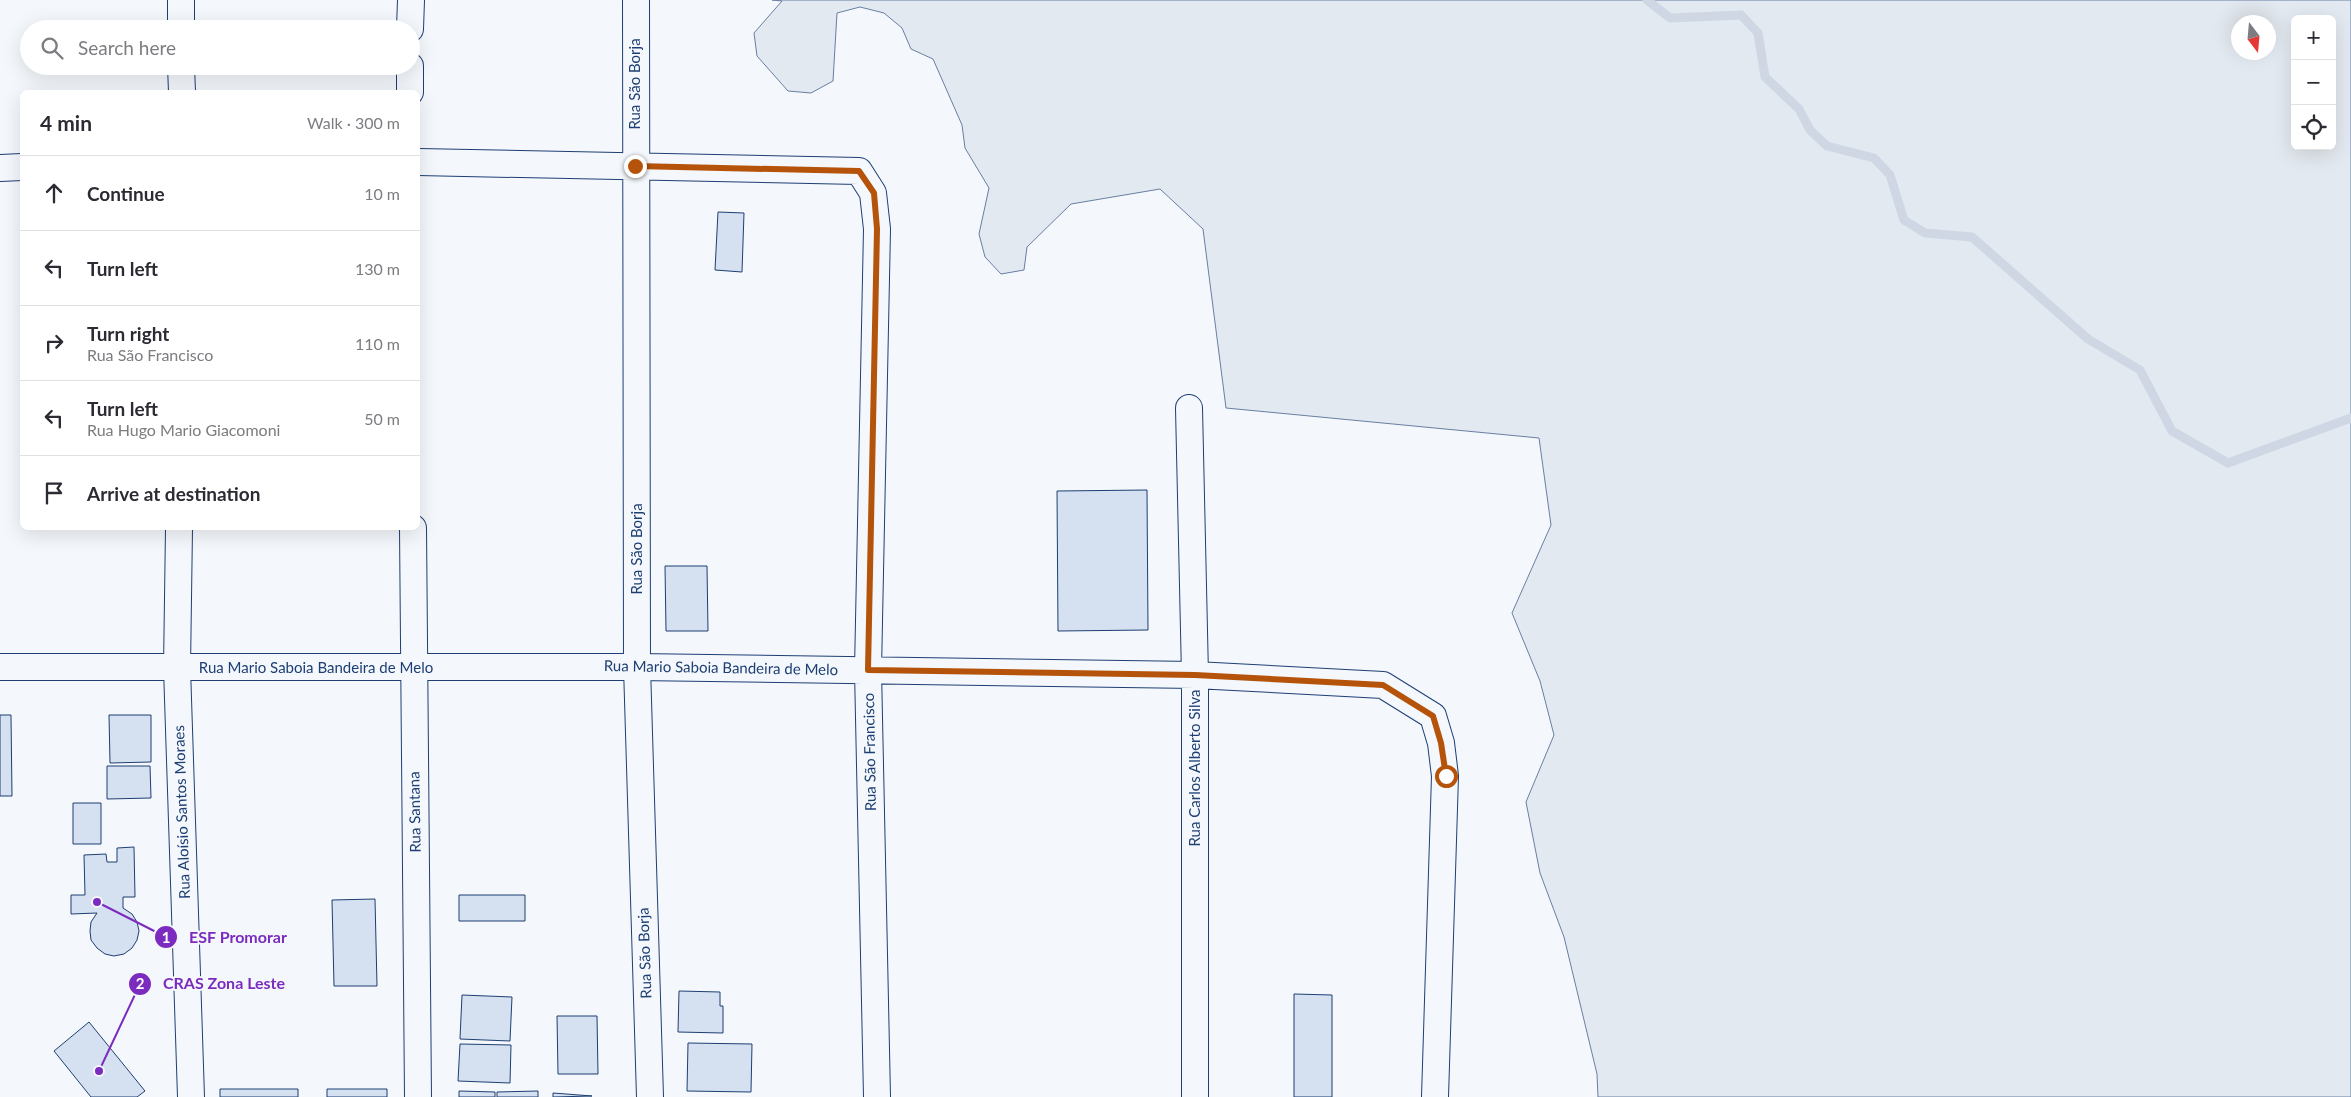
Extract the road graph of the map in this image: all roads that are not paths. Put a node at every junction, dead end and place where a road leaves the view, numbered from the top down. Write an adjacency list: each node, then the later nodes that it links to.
1 (181, 0): 4 (street)
2 (411, 0): 5 (street)
3 (636, 0): 11 (street, Rua São Borja)
4 (181, 20)
5 (410, 20)
6 (182, 75): 8 (street)
7 (410, 75): 9 (street)
8 (182, 90)
9 (410, 90)
10 (420, 162): 11 (street)
11 (635, 166): 19 (street, Rua São Borja); 21 (street, Rua São Francisco)
12 (20, 167): 13 (street)
13 (0, 168)
14 (1189, 408): 22 (street, Rua Carlos Alberto Silva)
15 (178, 530): 20 (street, Rua Aloísio Santos Moraes)
16 (413, 530): 18 (street, Rua Santana)
17 (0, 667): 20 (street, Rua Mario Saboia Bandeira de Melo)
18 (414, 667): 19 (street, Rua Mario Saboia Bandeira de Melo); 20 (street, Rua Mario Saboia Bandeira de Melo); 24 (street, Rua Santana)
19 (637, 667): 21 (street, Rua Mario Saboia Bandeira de Melo); 25 (street, Rua São Borja)
20 (177, 668): 23 (street, Rua Aloísio Santos Moraes)
21 (868, 670): 22 (street, Rua Mario Saboia Bandeira de Melo); 26 (street, Rua São Francisco)
22 (1195, 675): 27 (street, Rua Carlos Alberto Silva); 28 (street, Rua Mario Saboia Bandeira de Melo)
23 (190, 1097)
24 (418, 1097)
25 (650, 1097)
26 (877, 1097)
27 (1195, 1097)
28 (1435, 1097)

